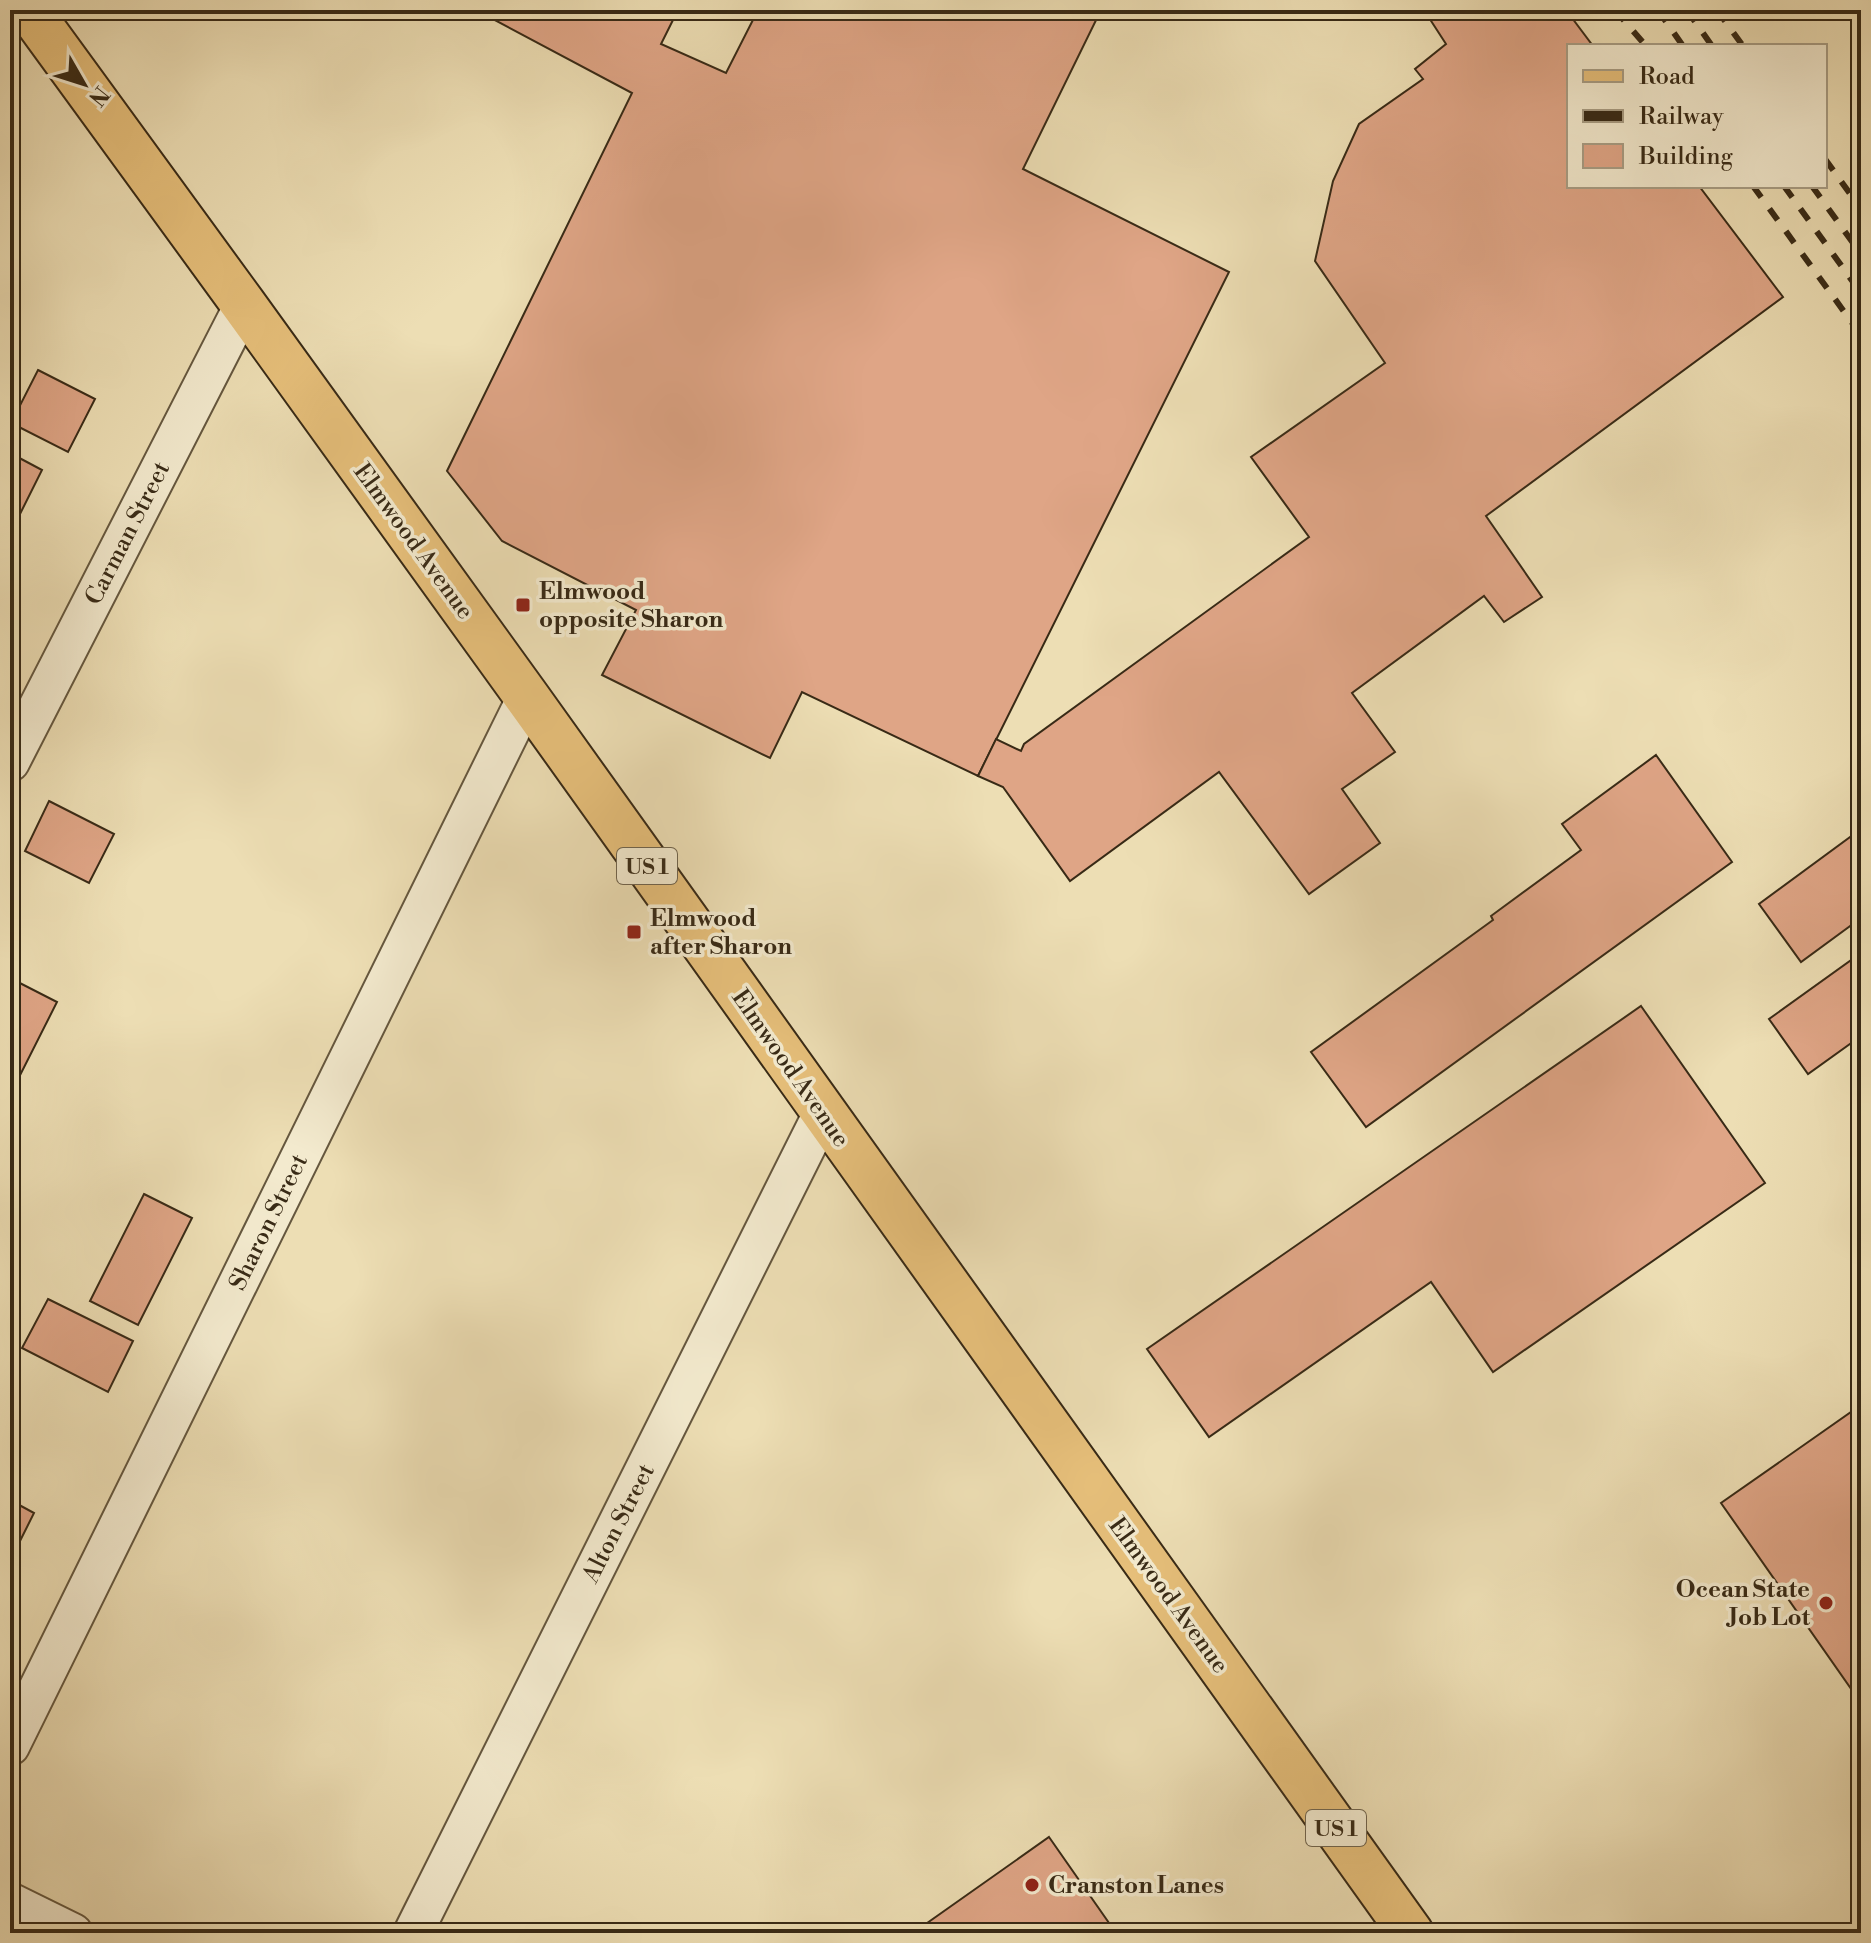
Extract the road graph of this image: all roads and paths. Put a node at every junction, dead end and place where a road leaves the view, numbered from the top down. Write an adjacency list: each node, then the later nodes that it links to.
1 (29, 10): 2 (main road, Elmwood Avenue / US 1)
2 (244, 305): 3 (main road, Elmwood Avenue / US 1); 4 (street, Carman Street)
3 (527, 697): 5 (main road, Elmwood Avenue / US 1); 6 (street, Sharon Street)
4 (10, 762)
5 (823, 1113): 9 (street, Alton Street); 10 (main road, Elmwood Avenue / US 1)
6 (10, 1746)
7 (10, 1902): 8 (street)
8 (73, 1933)
9 (413, 1933)
10 (1411, 1933)

